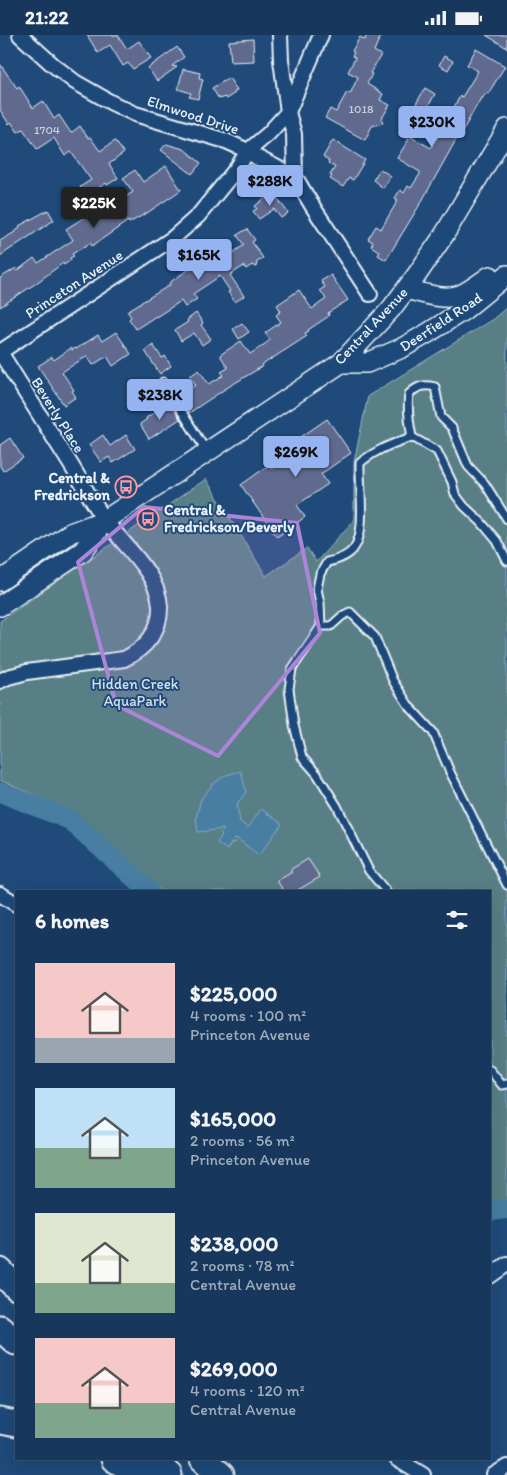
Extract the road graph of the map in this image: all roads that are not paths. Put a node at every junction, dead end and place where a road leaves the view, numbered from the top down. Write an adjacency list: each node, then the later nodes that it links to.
1 (20, 35): 6 (street, Elmwood Drive)
2 (280, 35): 4 (street)
3 (320, 35): 4 (street, Princeton Avenue)
4 (288, 112): 6 (street, Princeton Avenue); 7 (street)
5 (507, 129): 10 (main road, Central Avenue)
6 (248, 151): 7 (street, Elmwood Drive); 12 (street, Princeton Avenue)
7 (295, 177): 11 (street)
8 (507, 263): 10 (main road, Deerfield Road)
9 (507, 275): 13 (main road, Deerfield Road)
10 (406, 289): 13 (main road, Central Avenue)
11 (370, 294)
12 (0, 352): 18 (street, Beverly Place)
13 (341, 363): 16 (main road, Central Avenue)
14 (163, 382): 16 (lane)
15 (412, 437): 17 (lane); 19 (lane); 22 (lane)
16 (207, 452): 18 (main road, Central Avenue)
17 (507, 519)
18 (105, 520): 20 (main road); 21 (main road); 23 (street, Beverly Place)
19 (507, 561)
20 (0, 581)
21 (0, 606)
22 (321, 626): 24 (lane); 25 (lane)
23 (0, 681)
24 (507, 885)
25 (385, 890)
26 (0, 894): 27 (street)
27 (15, 903)
28 (491, 1071): 29 (lane)
29 (507, 1084)
30 (507, 1264): 32 (street)
31 (0, 1271): 33 (highway)
32 (491, 1275)
33 (15, 1286)
34 (0, 1287): 35 (highway)
35 (15, 1299)
36 (0, 1328): 37 (highway)
37 (15, 1341)
38 (0, 1421): 39 (highway)
39 (15, 1424)
40 (116, 1460): 45 (highway)
41 (151, 1460): 46 (highway)
42 (204, 1460): 47 (highway)
43 (399, 1460): 48 (street)
44 (507, 1467): 49 (street)
45 (141, 1475)
46 (169, 1475)
47 (221, 1475)
48 (423, 1475)
49 (494, 1475)

